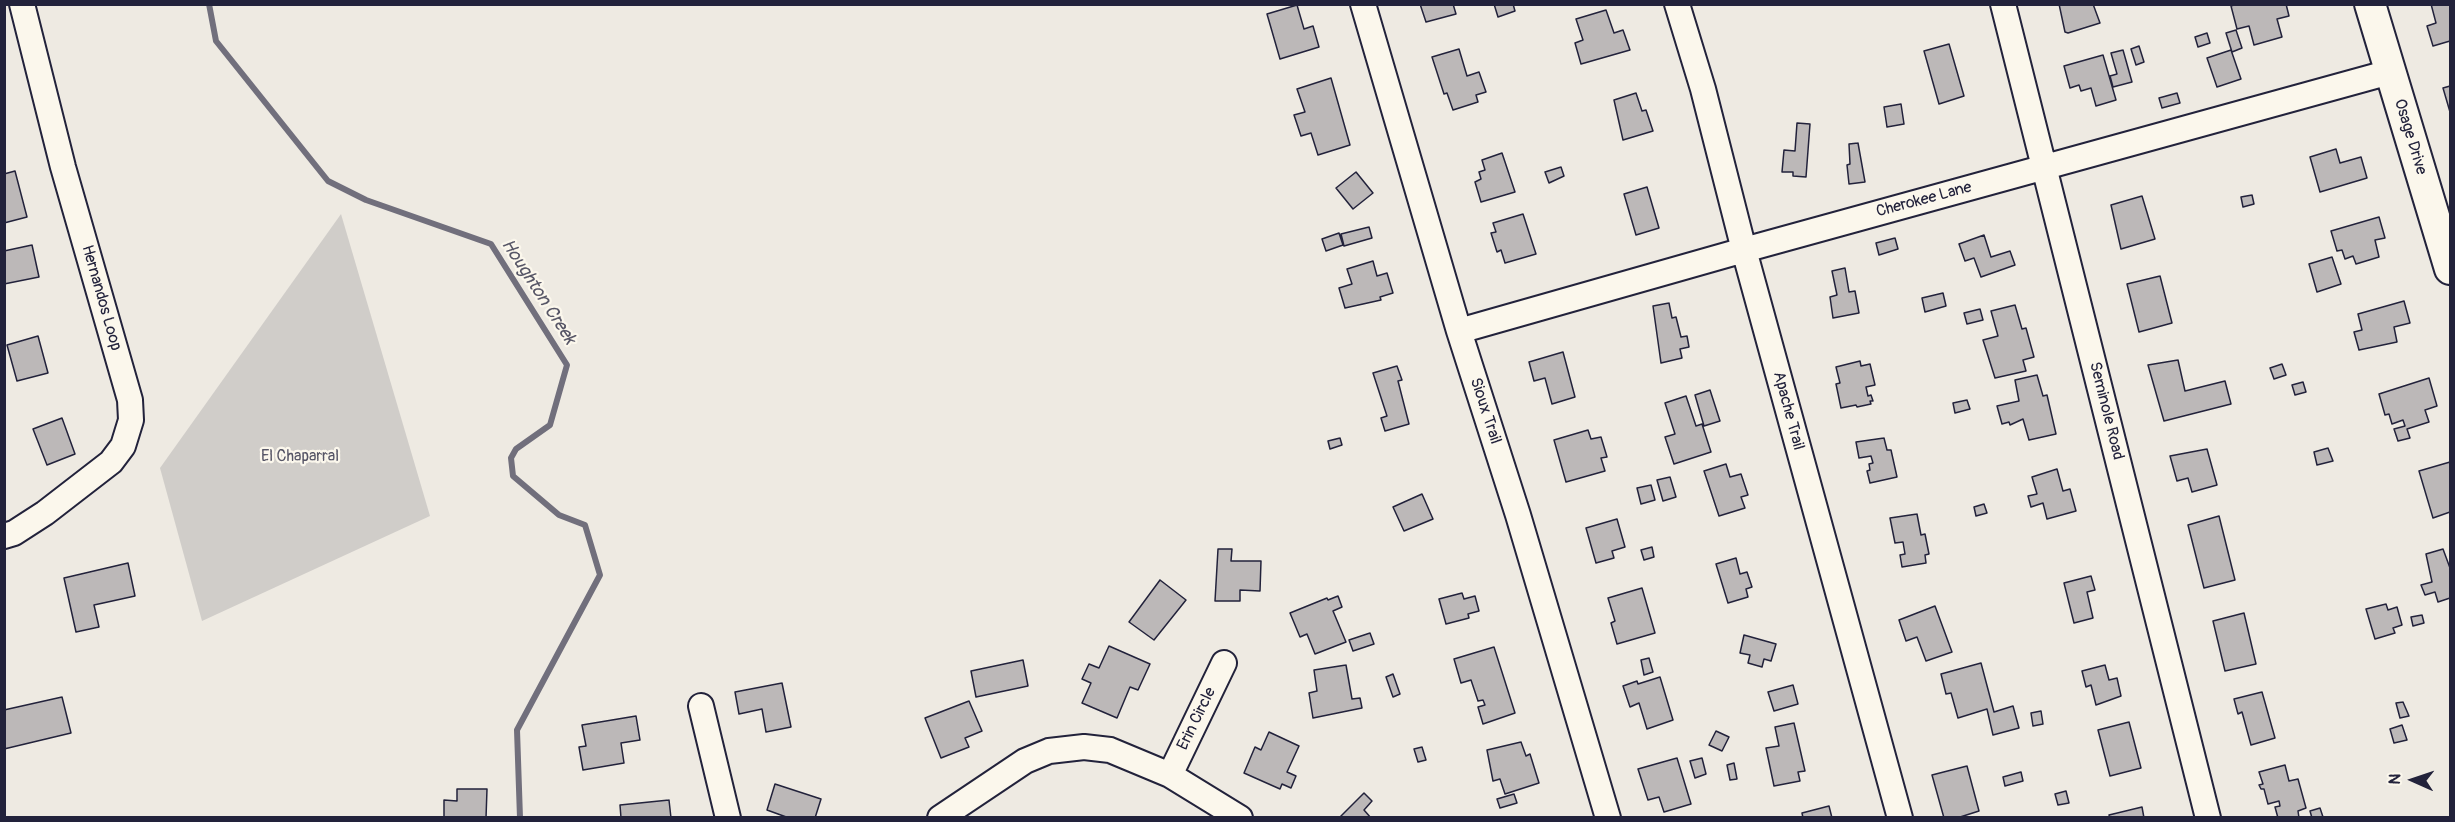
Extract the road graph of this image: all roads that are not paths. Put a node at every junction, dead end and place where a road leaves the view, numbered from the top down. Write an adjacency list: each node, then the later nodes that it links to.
1 (22, 4): 11 (street, Hernandos Loop)
2 (1363, 4): 10 (street, Sioux Trail)
3 (1677, 4): 8 (street, Apache Trail)
4 (2003, 4): 7 (street, Seminole Road)
5 (2370, 4): 6 (street, Osage Drive)
6 (2391, 72): 7 (street, Cherokee Lane); 9 (street, Osage Drive)
7 (2044, 167): 8 (street, Cherokee Lane); 20 (street, Seminole Road)
8 (1744, 250): 10 (street, Cherokee Lane); 19 (street, Apache Trail)
9 (2451, 270)
10 (1459, 331): 18 (street, Sioux Trail)
11 (4, 536)
12 (1224, 663): 14 (street, Erin Circle)
13 (701, 706): 15 (street)
14 (1170, 775): 16 (street); 17 (street)
15 (728, 818)
16 (940, 818)
17 (1240, 818)
18 (1608, 818)
19 (1900, 818)
20 (2208, 818)

